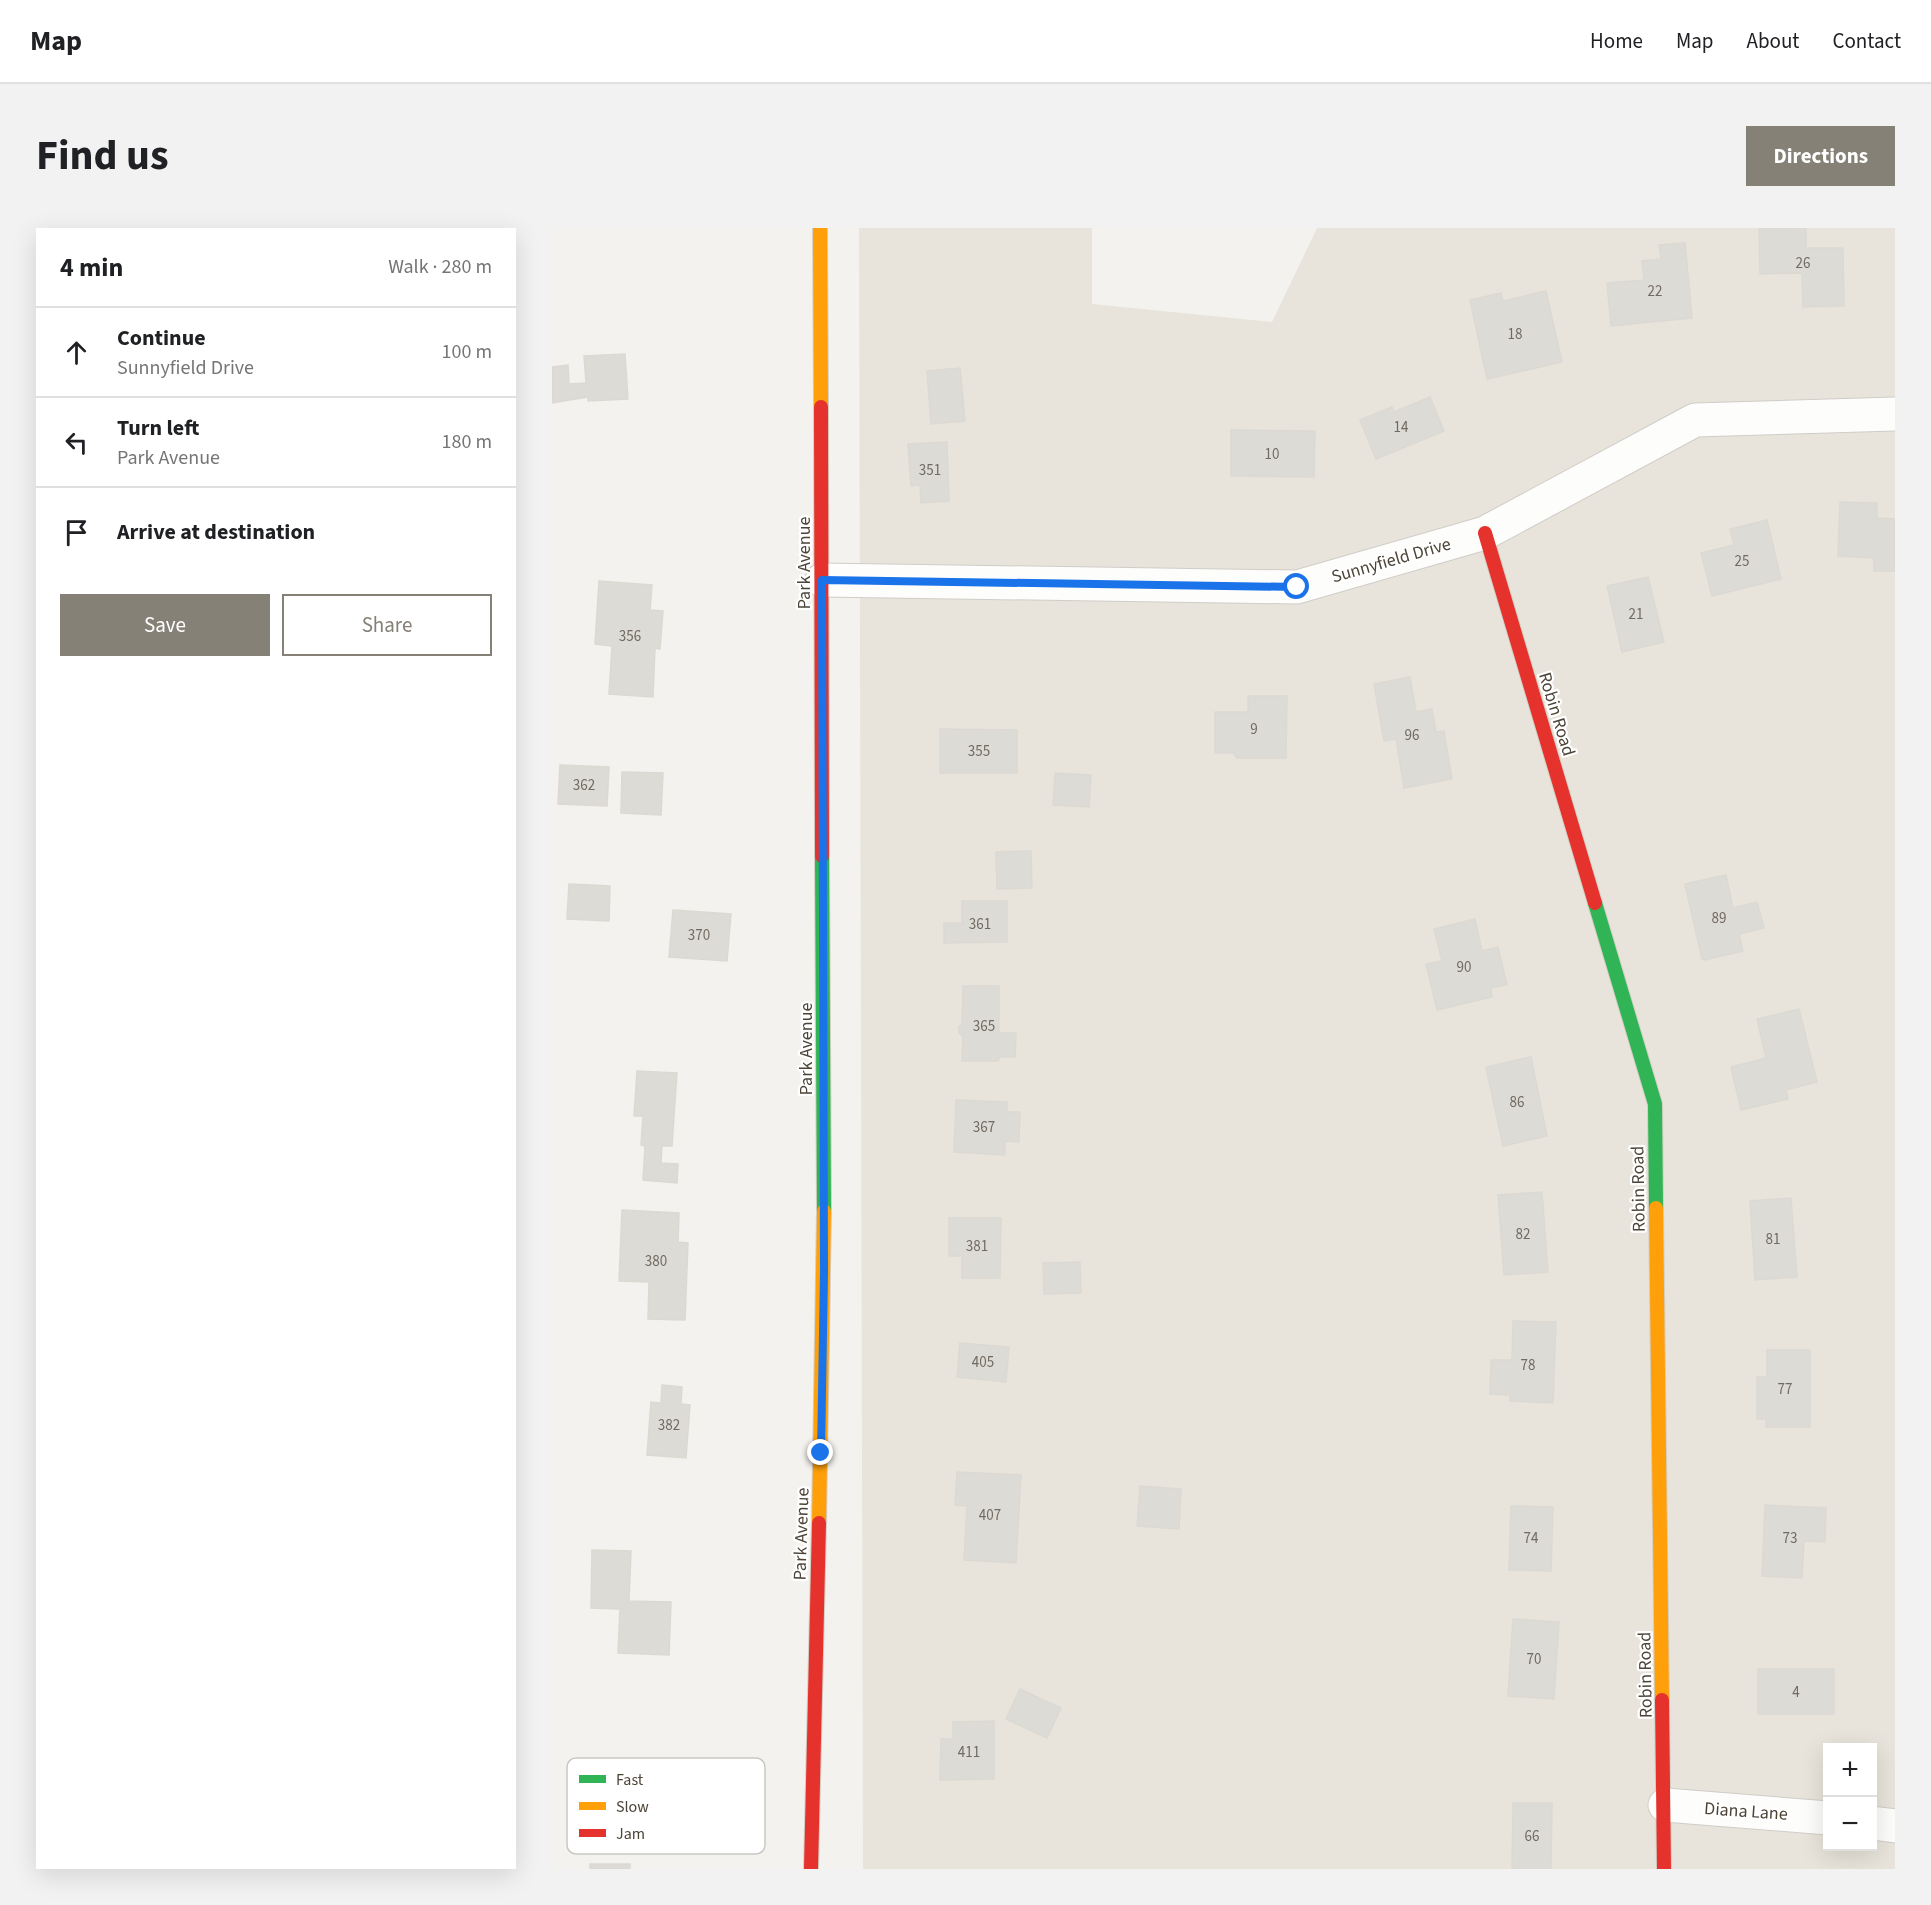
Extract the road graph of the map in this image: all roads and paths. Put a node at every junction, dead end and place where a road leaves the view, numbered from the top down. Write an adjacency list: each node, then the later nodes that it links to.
1 (820, 228): 4 (main road, Park Avenue)
2 (1895, 414): 3 (street, Sunnyfield Drive)
3 (1485, 533): 4 (street, Sunnyfield Drive); 5 (main road, Robin Road)
4 (822, 580): 9 (main road, Park Avenue)
5 (1665, 1805): 6 (street, Diana Lane); 10 (main road, Robin Road)
6 (1823, 1818)
7 (1877, 1824): 8 (street)
8 (1895, 1826)
9 (811, 1869)
10 (1664, 1869)

